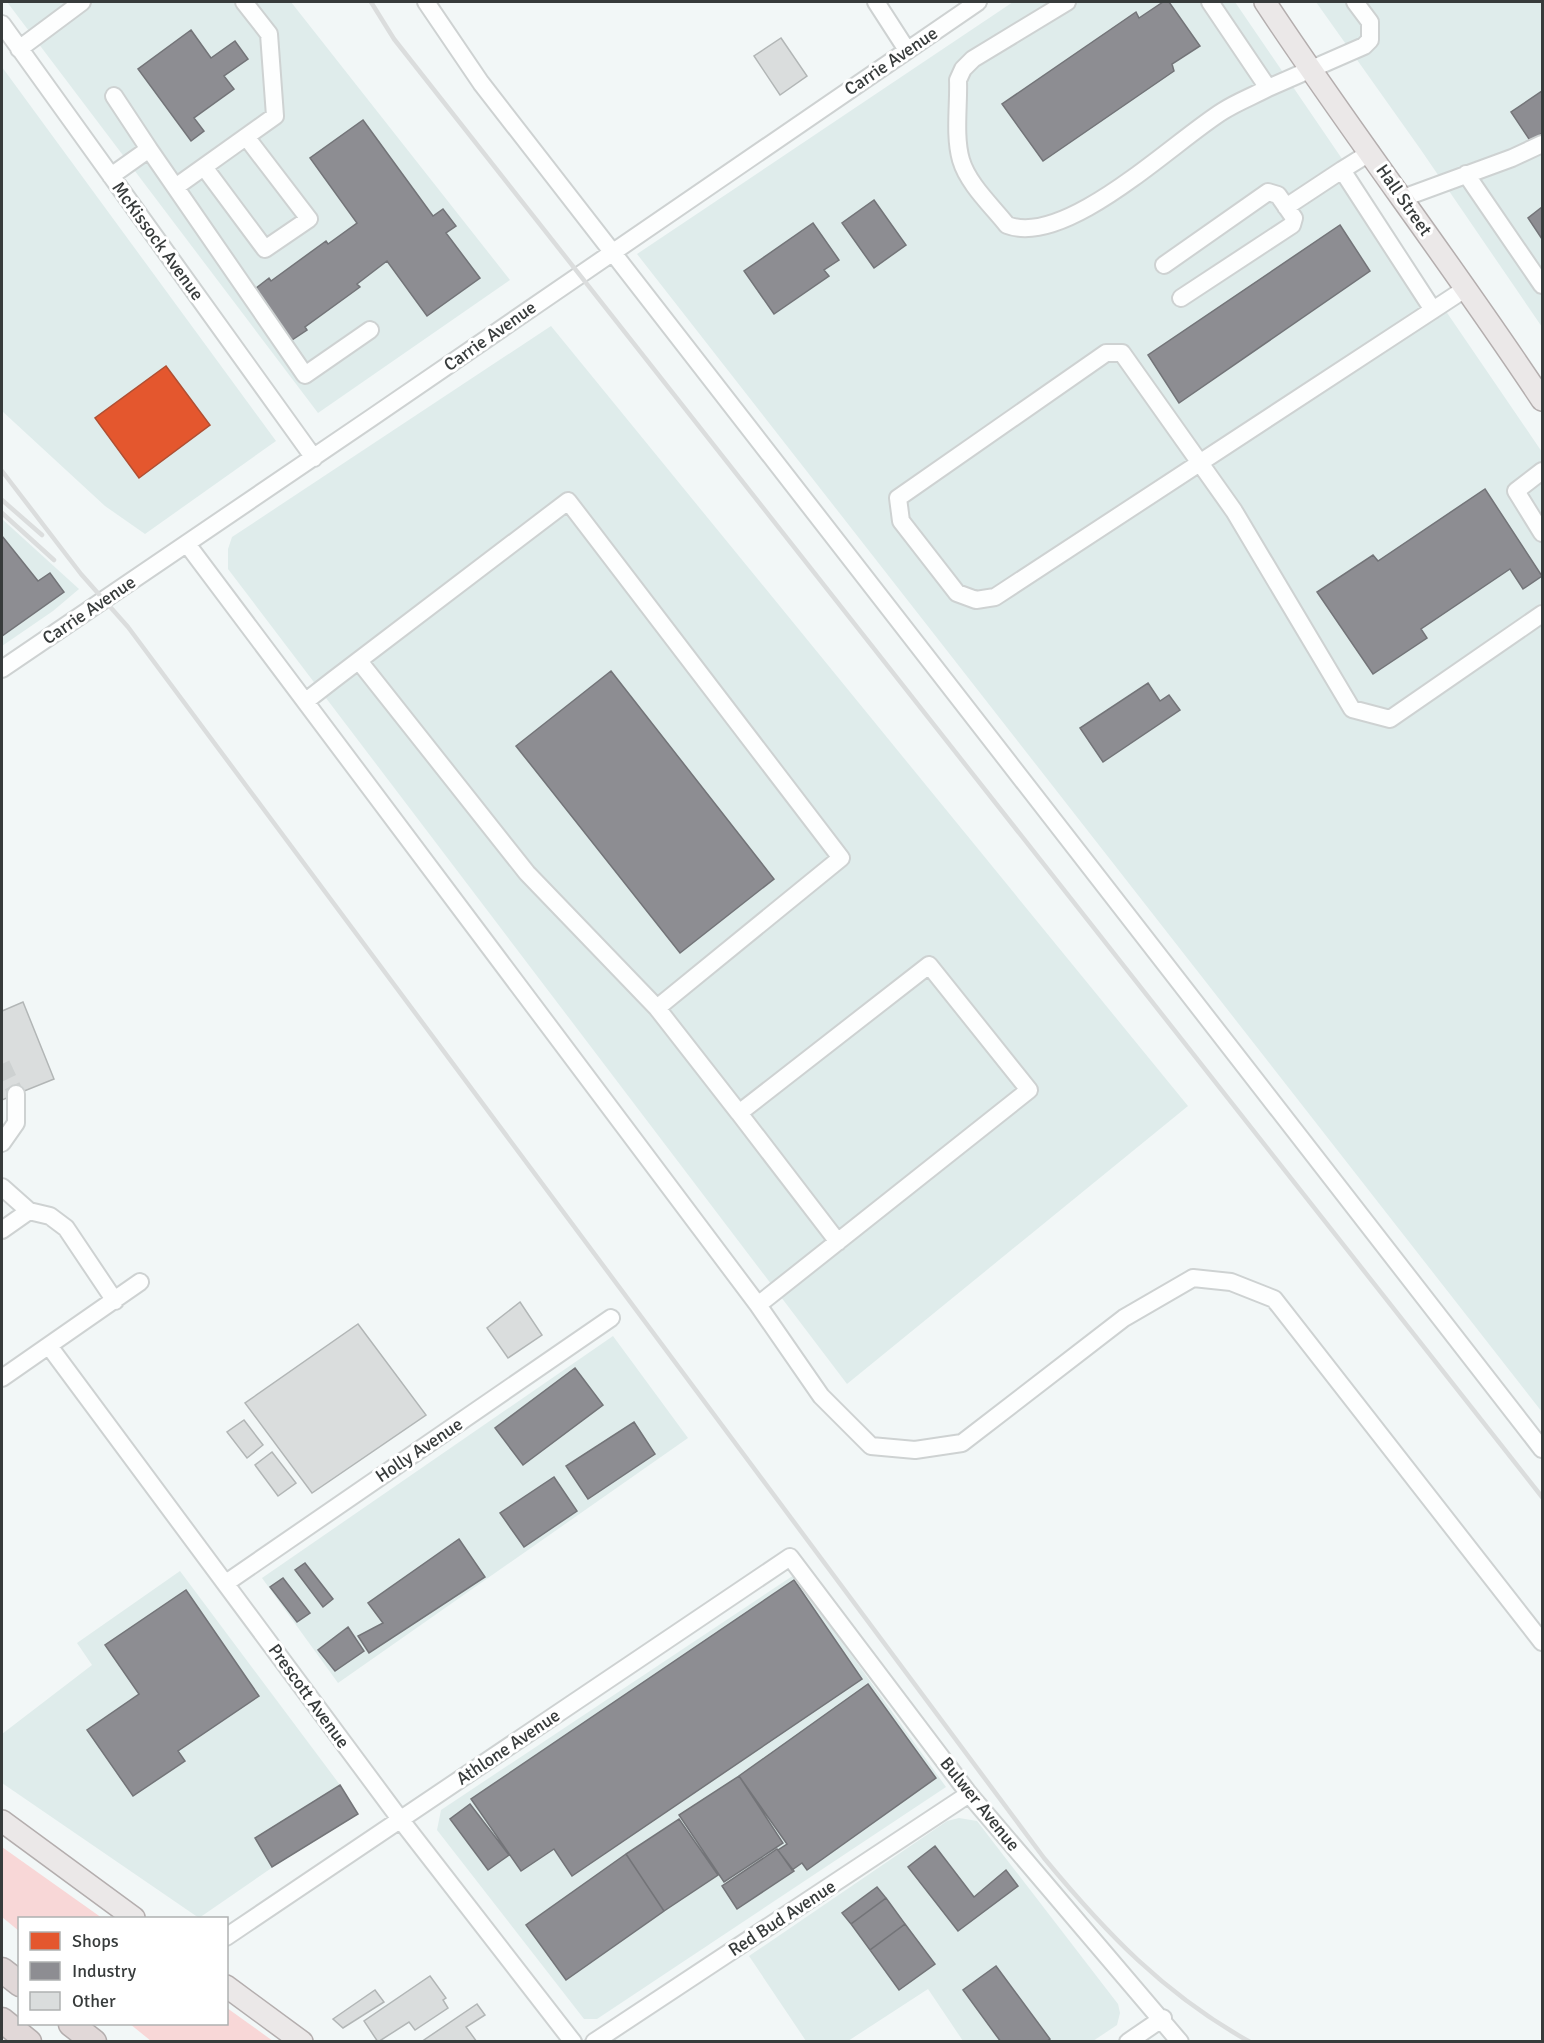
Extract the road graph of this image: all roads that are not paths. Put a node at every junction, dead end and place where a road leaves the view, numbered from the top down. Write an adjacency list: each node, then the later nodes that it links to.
1 (81, 2): 11 (street)
2 (244, 2): 16 (street)
3 (426, 2): 27 (street)
4 (876, 2): 12 (street)
5 (978, 2): 12 (street, Carrie Avenue)
6 (1067, 2): 14 (street)
7 (1210, 2): 14 (street)
8 (1265, 2): 13 (main road, Hall Street)
9 (1355, 2): 13 (street)
10 (2, 24): 11 (street, McKissock Avenue)
11 (19, 48): 23 (street, McKissock Avenue)
12 (907, 50): 27 (street, Carrie Avenue)
13 (1309, 68): 14 (street); 19 (main road, Hall Street)
14 (1268, 88)
15 (114, 96): 18 (street)
16 (247, 138): 20 (street); 20 (street)
17 (1542, 144): 22 (street)
18 (149, 149): 23 (street); 24 (street)
19 (1371, 152): 21 (street); 25 (main road, Hall Street)
20 (204, 167): 24 (street)
21 (1342, 170): 26 (street); 32 (street)
22 (1466, 174): 25 (street); 29 (street)
23 (111, 176): 35 (street, McKissock Avenue)
24 (177, 186): 33 (street)
25 (1403, 198): 30 (main road, Hall Street)
26 (1286, 207): 28 (street); 31 (street)
27 (612, 251): 35 (street, Carrie Avenue); 58 (street)
28 (1164, 265)
29 (1542, 285)
30 (1465, 289): 32 (street); 34 (main road, Hall Street)
31 (1181, 298)
32 (1433, 310): 36 (street)
33 (370, 330)
34 (1541, 394)
35 (314, 458): 39 (street, Carrie Avenue)
36 (1200, 462): 36 (street); 40 (street)
37 (1542, 471): 38 (street)
38 (1542, 532)
39 (187, 544): 42 (street, Carrie Avenue); 43 (street)
40 (1542, 615)
41 (359, 661): 43 (street); 44 (street); 44 (street)
42 (2, 669)
43 (306, 701): 54 (street)
44 (657, 1008): 46 (street)
45 (16, 1094): 47 (street)
46 (739, 1113): 51 (street); 51 (street)
47 (2, 1143)
48 (2, 1187): 49 (street)
49 (29, 1211): 50 (street); 53 (street)
50 (2, 1230)
51 (838, 1242): 54 (street)
52 (140, 1282): 53 (street)
53 (115, 1301): 56 (street)
54 (758, 1305): 61 (street)
55 (612, 1318): 60 (street, Holly Avenue)
56 (49, 1346): 57 (street); 60 (street, Prescott Avenue)
57 (2, 1378)
58 (1542, 1449)
59 (790, 1557): 62 (street, Bulwer Avenue); 63 (street, Athlone Avenue)
60 (226, 1583): 63 (street, Prescott Avenue)
61 (1542, 1642)
62 (969, 1794): 70 (street, Bulwer Avenue); 77 (street, Red Bud Avenue)
63 (400, 1820): 66 (street, Athlone Avenue); 76 (street, Prescott Avenue)
64 (2, 1821): 65 (main road)
65 (133, 1917)
66 (228, 1936)
67 (2, 1970): 68 (highway)
68 (18, 1982)
69 (228, 1987): 75 (main road)
70 (1163, 2018): 78 (street); 79 (street, Bulwer Avenue)
71 (2, 2020): 73 (highway)
72 (72, 2025): 74 (highway)
73 (29, 2042)
74 (94, 2042)
75 (302, 2042)
76 (573, 2042)
77 (594, 2042)
78 (1128, 2042)
79 (1180, 2042)

